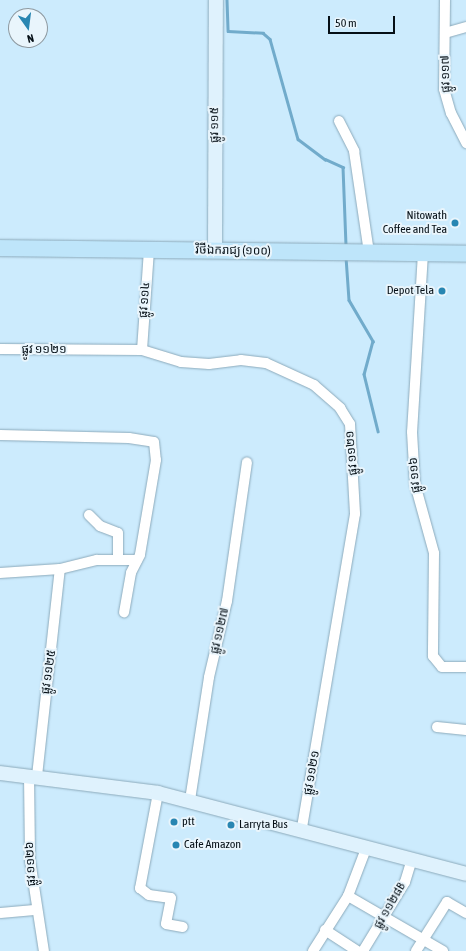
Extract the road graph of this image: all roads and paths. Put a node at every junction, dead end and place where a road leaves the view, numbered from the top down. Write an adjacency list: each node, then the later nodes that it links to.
1 (216, 0): 9 (main road, ផ្លូវ ១១៥)
2 (445, 0): 4 (street, ផ្លូវ ១១៧)
3 (466, 26): 4 (street)
4 (445, 32): 6 (street, ផ្លូវ ១១៧)
5 (339, 121): 10 (street)
6 (466, 143)
7 (0, 248): 8 (main road, វិថីឯករាជ្យ (១០០))
8 (148, 250): 9 (main road, វិថីឯករាជ្យ (១០០)); 14 (street, ផ្លូវ ១១៤)
9 (215, 251): 10 (main road, វិថីឯករាជ្យ (១០០))
10 (363, 253): 11 (main road, វិថីឯករាជ្យ (១០០))
11 (423, 253): 12 (main road, វិថីឯករាជ្យ (១០០)); 23 (street, ផ្លូវ ១១៦)
12 (466, 254)
13 (0, 349): 14 (street, ផ្លូវ ១១២១)
14 (142, 350): 30 (street, ផ្លូវ ១១២១)
15 (0, 435): 19 (street)
16 (247, 462): 29 (street, ផ្លូវ ១១២៧)
17 (89, 516): 18 (street)
18 (118, 559): 19 (street); 20 (street)
19 (137, 560): 22 (street)
20 (60, 569): 21 (street); 27 (street, ផ្លូវ ១១២៥)
21 (0, 573)
22 (124, 612)
23 (466, 667)
24 (437, 727): 25 (street)
25 (466, 730)
26 (0, 773): 27 (main road)
27 (33, 775): 28 (main road); 35 (street, ផ្លូវ ១១២៦)
28 (158, 793): 29 (main road); 39 (street)
29 (190, 800): 30 (main road)
30 (302, 828): 31 (main road)
31 (367, 846): 32 (main road); 34 (street)
32 (412, 859): 33 (main road); 38 (street, ផ្លូវ ១១២៨B)
33 (466, 874)
34 (348, 896): 38 (street); 40 (street)
35 (35, 910): 36 (street); 42 (street, ផ្លូវ ១១២៦)
36 (0, 913)
37 (466, 913): 41 (street)
38 (386, 915): 41 (street); 45 (street, ផ្លូវ ១១២៨B)
39 (183, 927)
40 (325, 930): 43 (street); 44 (street)
41 (424, 938): 46 (street); 47 (street)
42 (44, 951)
43 (313, 951)
44 (357, 951)
45 (363, 951)
46 (416, 951)
47 (443, 951)

